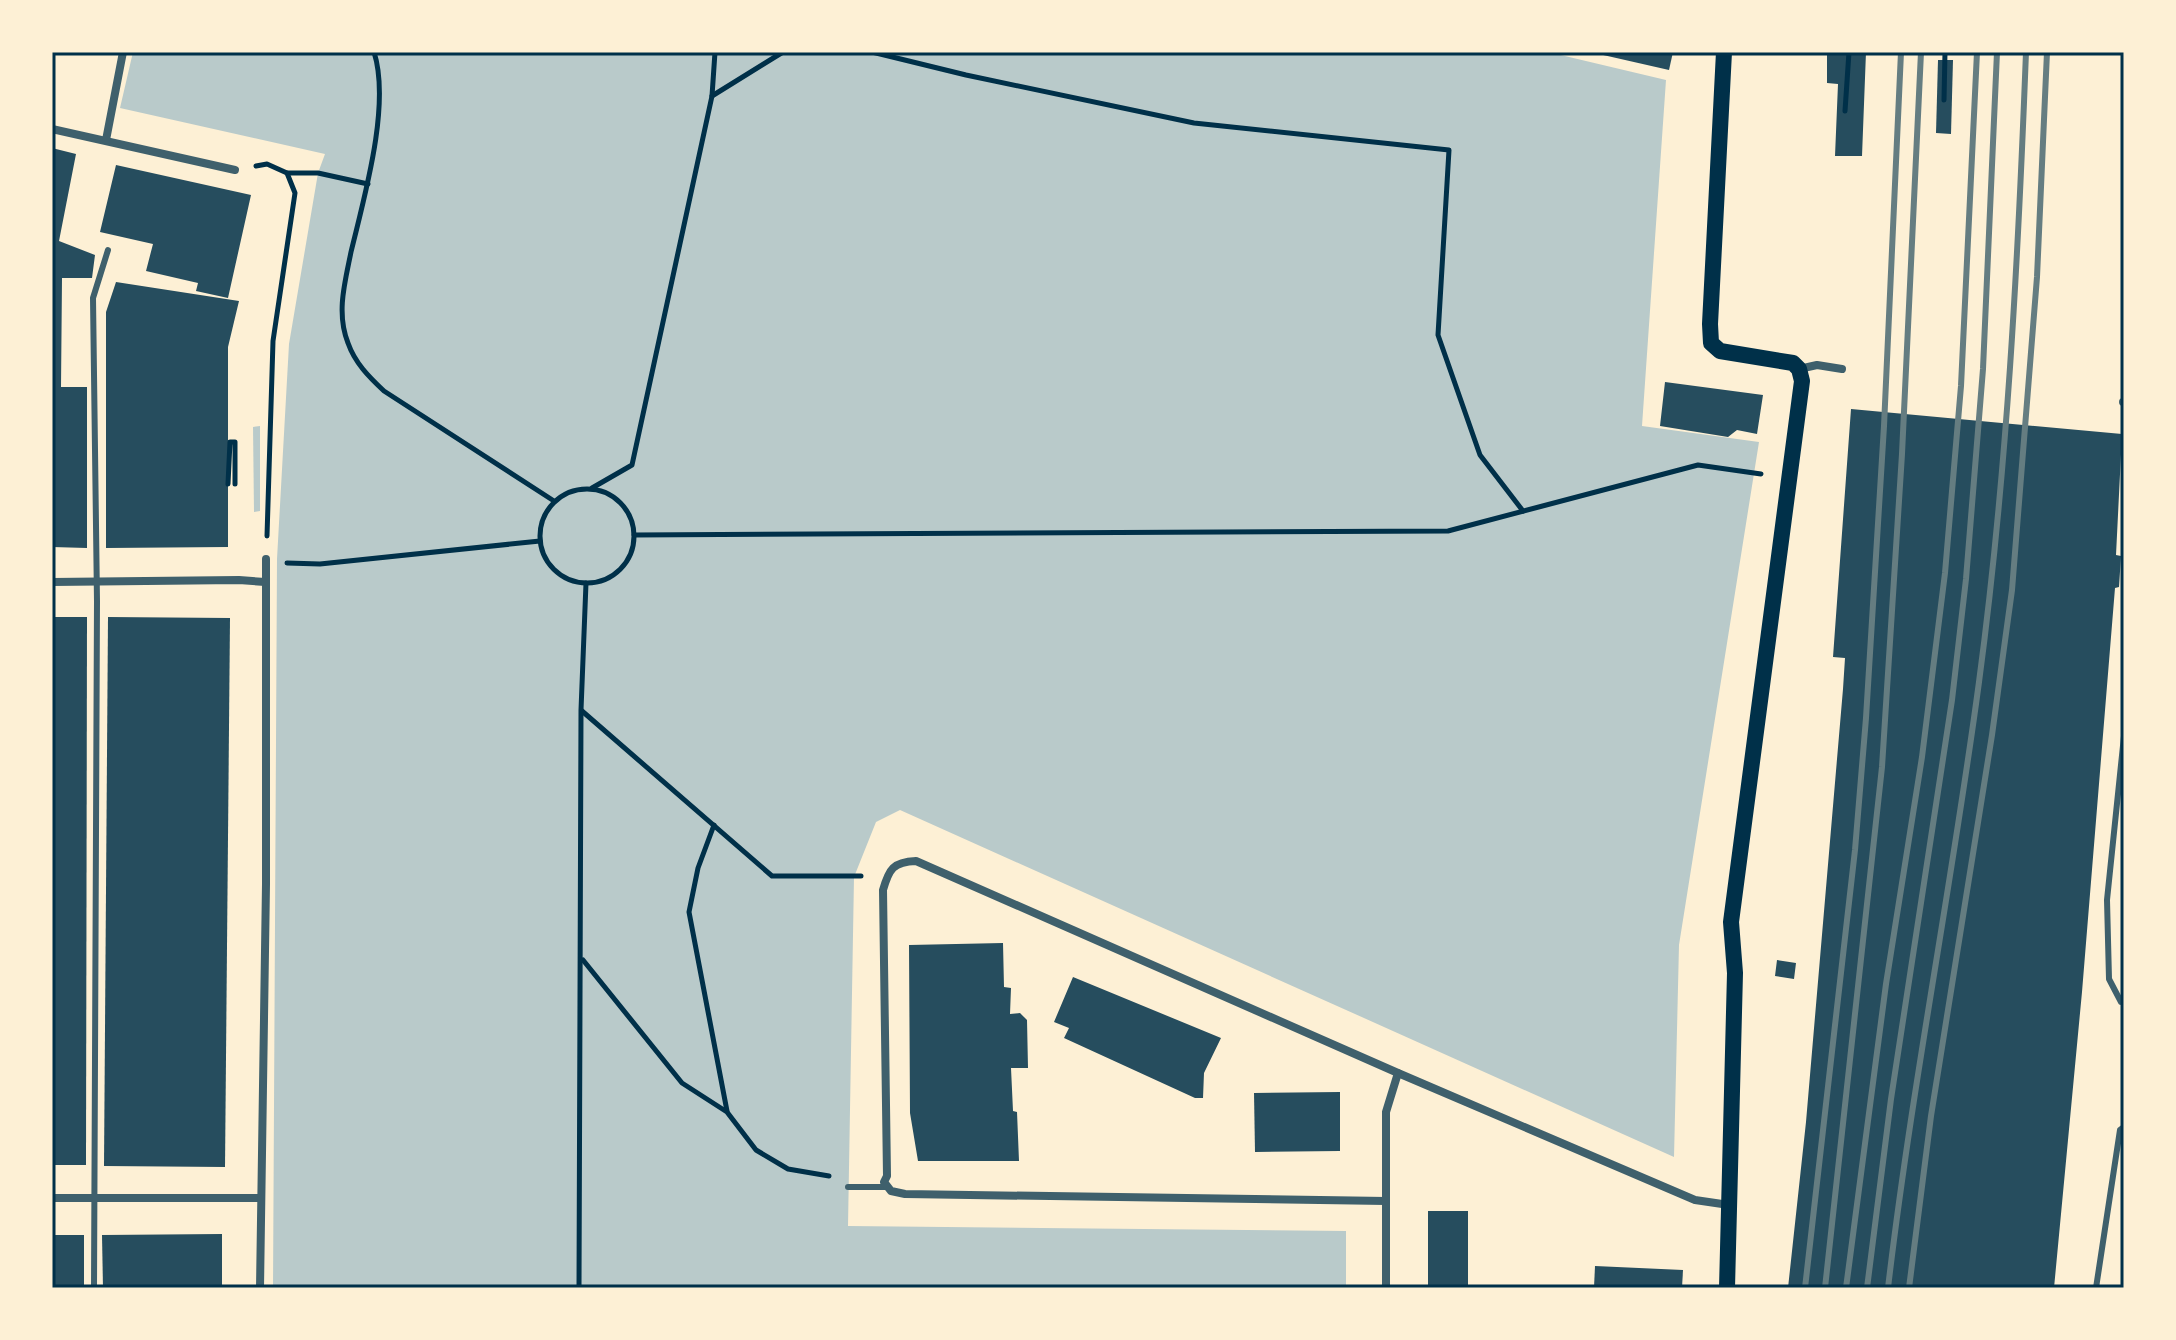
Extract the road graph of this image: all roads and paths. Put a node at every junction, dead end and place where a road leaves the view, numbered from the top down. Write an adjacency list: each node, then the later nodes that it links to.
1 (123, 52): 13 (street)
2 (374, 52): 15 (path)
3 (715, 52): 9 (path)
4 (783, 52): 9 (path)
5 (872, 52): 23 (path)
6 (1724, 52): 17 (main road)
7 (1849, 52): 11 (path)
8 (1945, 52): 10 (path)
9 (712, 96): 21 (path)
10 (1944, 100)
11 (1845, 111)
12 (52, 129): 13 (street)
13 (106, 140): 14 (street)
14 (235, 170)
15 (368, 184): 22 (path); 26 (path)
16 (108, 250): 29 (lane)
17 (1799, 369): 18 (street); 19 (main road)
18 (1842, 369)
19 (1790, 479): 23 (path); 47 (main road)
20 (231, 484): 20 (path)
21 (592, 488): 22 (path); 24 (path)
22 (554, 501): 25 (path)
23 (1523, 511): 24 (path)
24 (634, 535): 30 (path)
25 (540, 541): 26 (path); 30 (path)
26 (266, 561): 28 (street)
27 (52, 582): 29 (street)
28 (265, 582): 29 (street); 44 (street)
29 (97, 583): 45 (lane)
30 (586, 583): 31 (path)
31 (581, 710): 33 (path); 35 (path)
32 (2124, 736): 36 (lane)
33 (714, 825): 34 (path); 38 (path)
34 (888, 872): 37 (street); 42 (street)
35 (582, 958): 38 (path); 50 (path)
36 (2124, 1003)
37 (1398, 1073): 46 (street); 47 (street)
38 (727, 1112): 40 (path)
39 (2124, 1127): 53 (lane)
40 (836, 1176)
41 (848, 1187): 42 (lane)
42 (885, 1187): 46 (street)
43 (52, 1198): 45 (street)
44 (260, 1198): 45 (street); 49 (street)
45 (94, 1199): 48 (lane)
46 (1386, 1201): 51 (street)
47 (1730, 1205): 52 (main road)
48 (94, 1288)
49 (260, 1288)
50 (579, 1288)
51 (1386, 1288)
52 (1727, 1288)
53 (2096, 1288)

